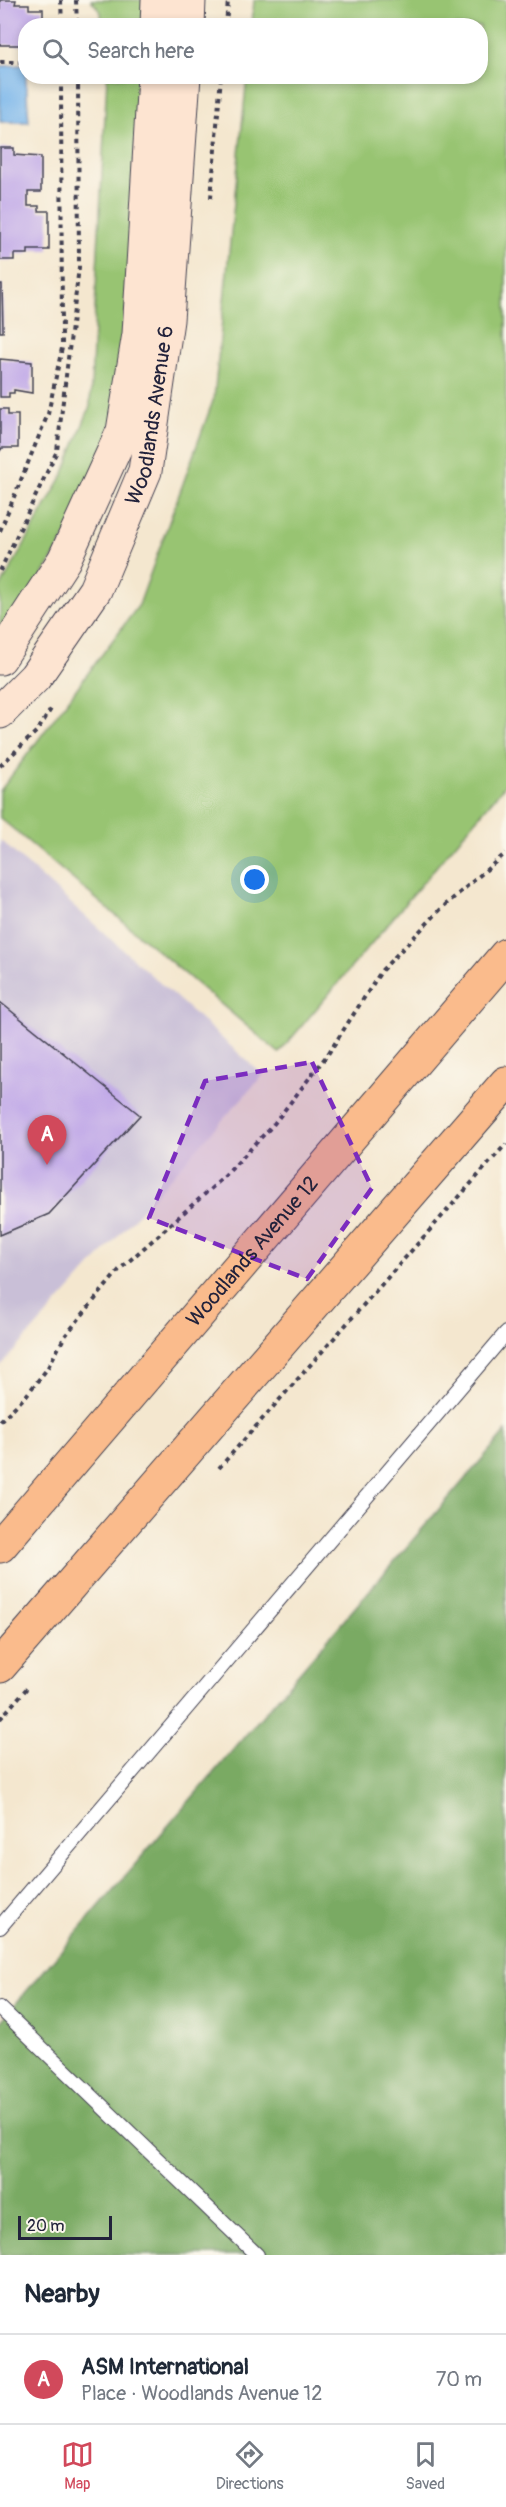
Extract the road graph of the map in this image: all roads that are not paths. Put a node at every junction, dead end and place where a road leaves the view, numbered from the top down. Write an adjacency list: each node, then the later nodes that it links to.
1 (158, 0): 3 (street)
2 (189, 0): 4 (street)
3 (157, 18)
4 (188, 18)
5 (154, 84): 7 (street, Woodlands Avenue 6)
6 (183, 84): 8 (street, Woodlands Avenue 6)
7 (0, 658)
8 (0, 712)
9 (506, 955): 12 (main road, Woodlands Avenue 12)
10 (506, 1083): 13 (main road)
11 (506, 1333): 14 (lane)
12 (0, 1546)
13 (0, 1666)
14 (0, 1927)
15 (0, 2008): 16 (lane)
16 (256, 2255)

